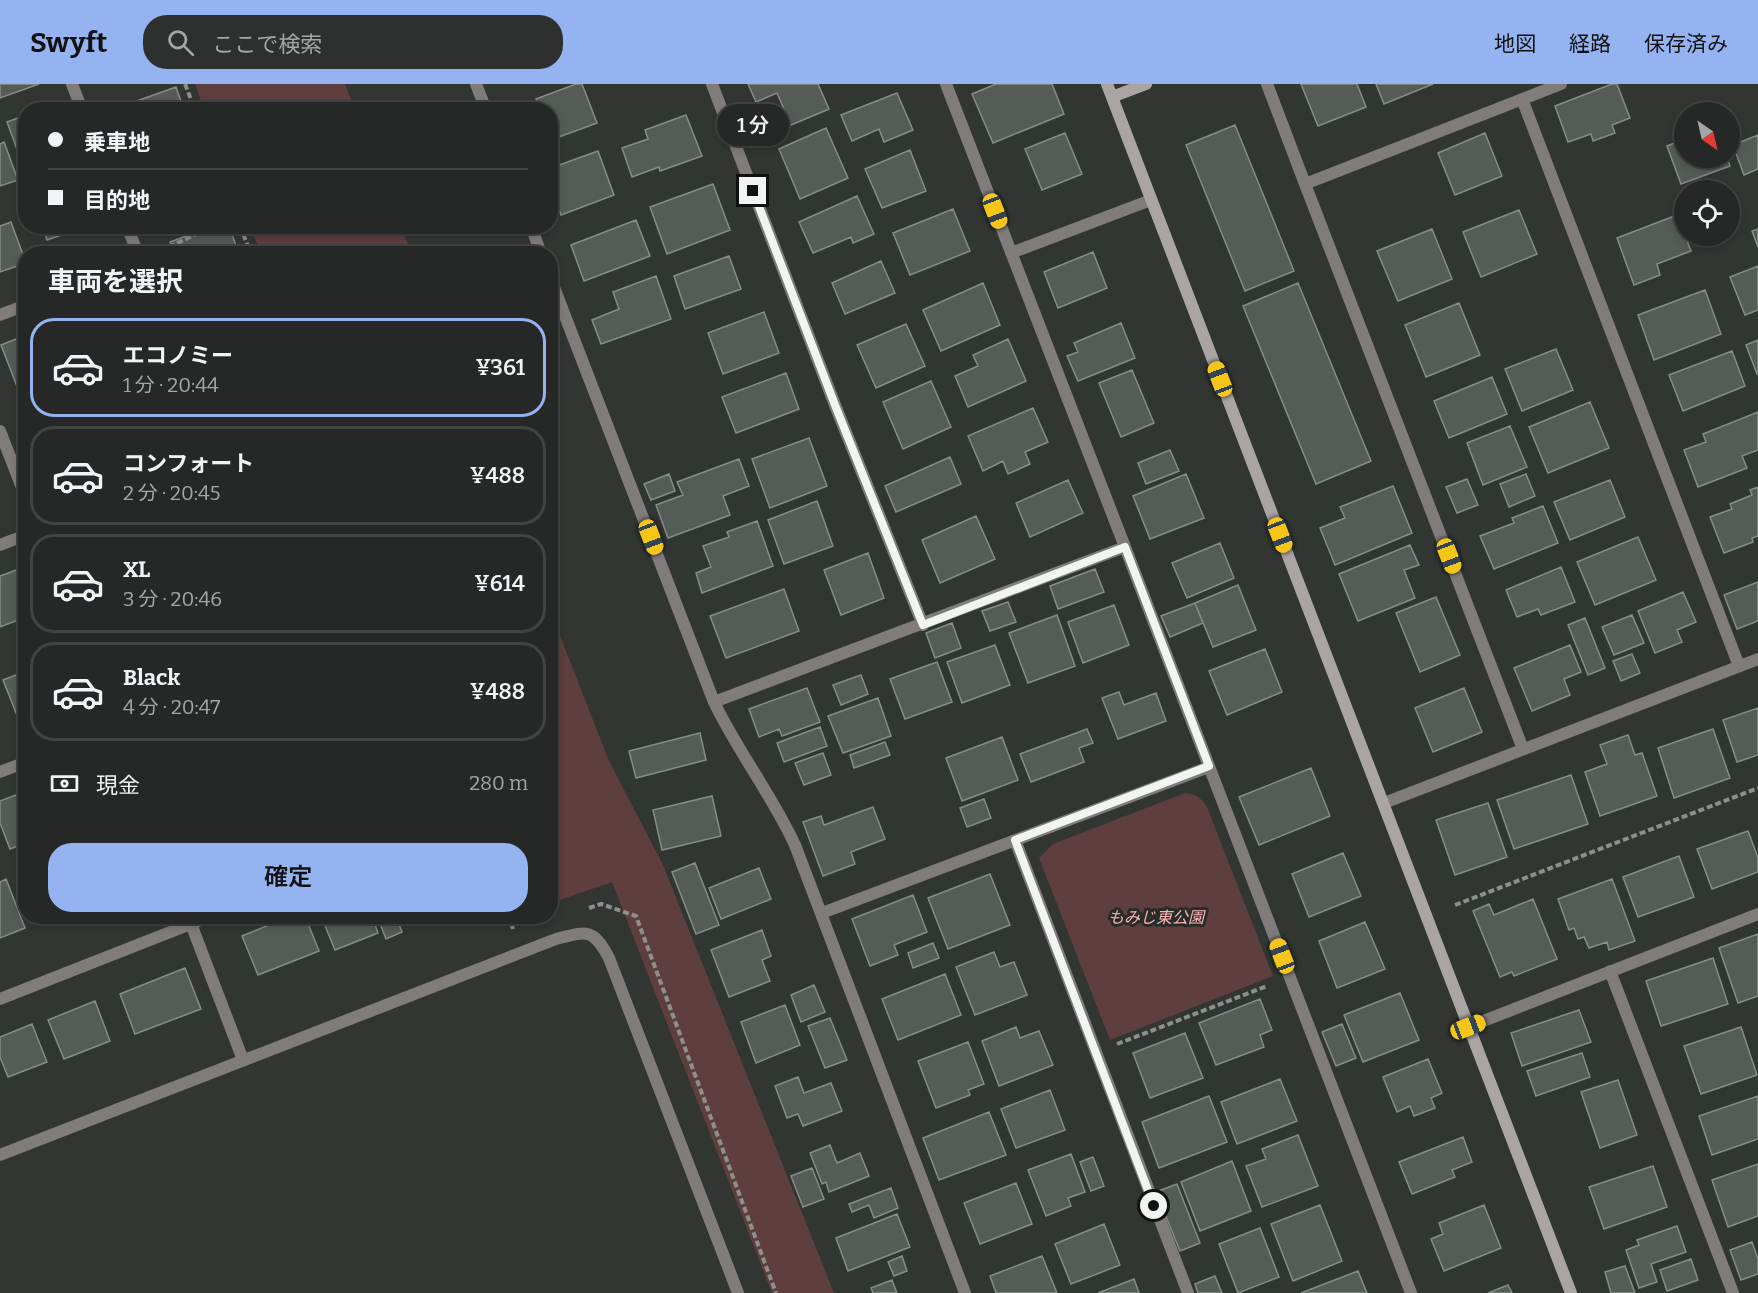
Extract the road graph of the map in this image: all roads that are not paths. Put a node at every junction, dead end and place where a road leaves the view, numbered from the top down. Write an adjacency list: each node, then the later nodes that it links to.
1 (72, 84): 11 (street)
2 (476, 84): 12 (street)
3 (712, 84): 24 (street)
4 (946, 84): 15 (street)
5 (1107, 84): 9 (street)
6 (1146, 84): 9 (street)
7 (1267, 84): 13 (street)
8 (1561, 84): 10 (street)
9 (1112, 97): 14 (street)
10 (1522, 99): 13 (street); 26 (street)
11 (79, 102)
12 (483, 102)
13 (1305, 184): 28 (street)
14 (1151, 200): 15 (street); 32 (street)
15 (1011, 253): 23 (street)
16 (558, 298): 27 (street)
17 (18, 308): 18 (street)
18 (0, 315)
19 (0, 432): 20 (street)
20 (18, 478)
21 (18, 538): 22 (street)
22 (0, 545)
23 (1125, 547): 24 (street); 30 (street)
24 (923, 625): 27 (street)
25 (1758, 659): 26 (street)
26 (1739, 666): 28 (street)
27 (714, 702): 34 (street)
28 (1523, 749): 32 (street)
29 (18, 765): 31 (street)
30 (1209, 766): 33 (street); 46 (street)
31 (0, 772)
32 (1384, 803): 40 (street)
33 (1015, 840): 34 (street); 45 (street)
34 (822, 913): 44 (street)
35 (1758, 914): 38 (street)
36 (179, 924): 39 (street)
37 (191, 924): 41 (street)
38 (1610, 971): 40 (street); 48 (street)
39 (0, 999)
40 (1468, 1027): 47 (street)
41 (243, 1060): 42 (street); 43 (street)
42 (0, 1155)
43 (738, 1293)
44 (965, 1293)
45 (1188, 1293)
46 (1411, 1293)
47 (1571, 1293)
48 (1733, 1293)

